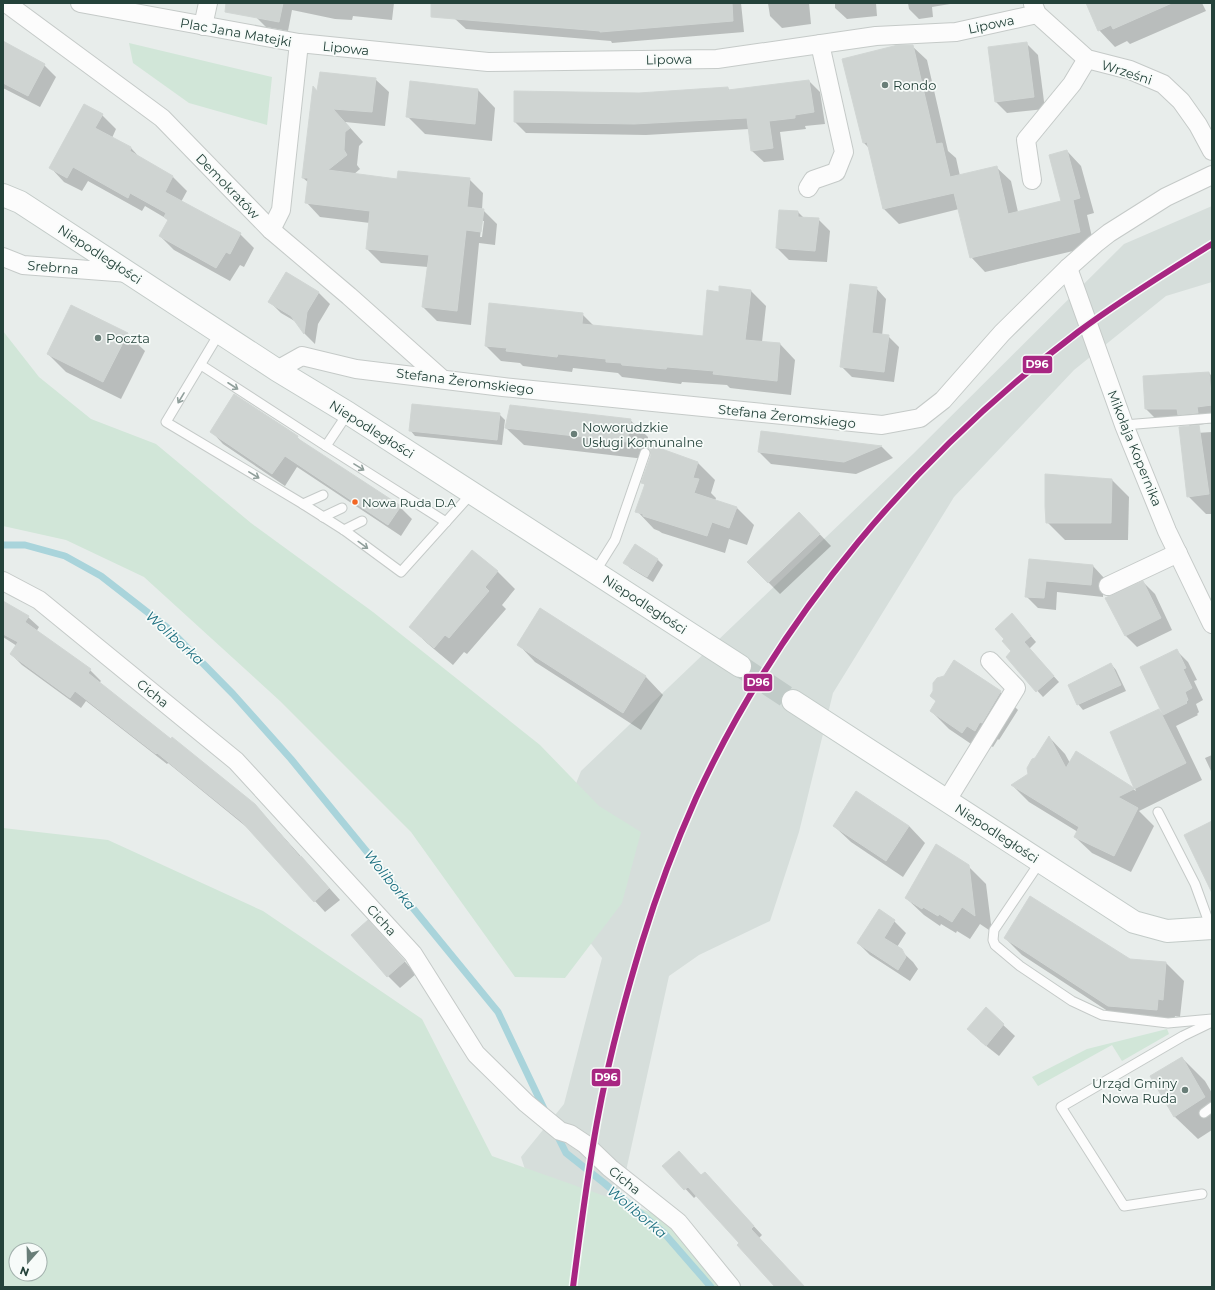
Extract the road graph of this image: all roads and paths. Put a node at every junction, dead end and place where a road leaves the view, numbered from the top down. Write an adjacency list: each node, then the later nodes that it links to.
1 (8, 3): 14 (street, Demokratów)
2 (80, 3): 5 (street, Plac Jana Matejki)
3 (208, 3): 5 (street)
4 (1035, 9): 7 (street, Lipowa); 8 (street, Wrześni)
5 (203, 26): 6 (street, Plac Jana Matejki)
6 (299, 43): 7 (street, Lipowa); 14 (street, Plac Jana Matejki)
7 (820, 44): 12 (street)
8 (1087, 59): 9 (street, Wrześni); 11 (street)
9 (1212, 151)
10 (1212, 175): 16 (street, Stefana Żeromskiego)
11 (1032, 180)
12 (808, 188)
13 (3, 195): 17 (street, Niepodległości)
14 (271, 230): 21 (street, Demokratów)
15 (3, 257): 17 (street, Srebrna)
16 (1068, 268): 21 (street, Stefana Żeromskiego); 24 (street, Mikołaja Kopernika)
17 (128, 273): 18 (street, Niepodległości)
18 (220, 332): 19 (lane); 20 (street, Niepodległości)
19 (201, 365): 25 (lane, one-way to 25); 29 (lane, one-way to 29)
20 (277, 370): 21 (street, Stefana Żeromskiego); 22 (street, Niepodległości)
21 (442, 378)
22 (348, 412): 25 (lane); 27 (street, Niepodległości)
23 (1212, 418): 24 (lane)
24 (1124, 425): 35 (street, Mikołaja Kopernika)
25 (326, 446): 33 (lane, one-way to 33)
26 (645, 453): 36 (lane)
27 (472, 493): 33 (lane); 36 (street, Niepodległości)
28 (323, 495): 29 (lane)
29 (303, 504): 31 (lane)
30 (342, 508): 31 (lane)
31 (323, 517): 34 (lane)
32 (362, 521): 34 (lane)
33 (446, 522): 34 (lane, one-way to 33)
34 (344, 530)
35 (1178, 553): 38 (street); 39 (street, Mikołaja Kopernika)
36 (595, 572): 41 (street, Niepodległości)
37 (3, 581): 50 (street, Cicha)
38 (1108, 586)
39 (1212, 624)
40 (990, 661): 43 (street)
41 (740, 666)
42 (794, 701): 43 (street, Niepodległości)
43 (947, 800): 45 (street, Niepodległości)
44 (1158, 812): 46 (lane)
45 (1040, 862): 46 (street, Niepodległości); 47 (lane)
46 (1211, 929)
47 (1212, 1019)
48 (1212, 1022): 49 (lane)
49 (1202, 1194)
50 (731, 1287)

